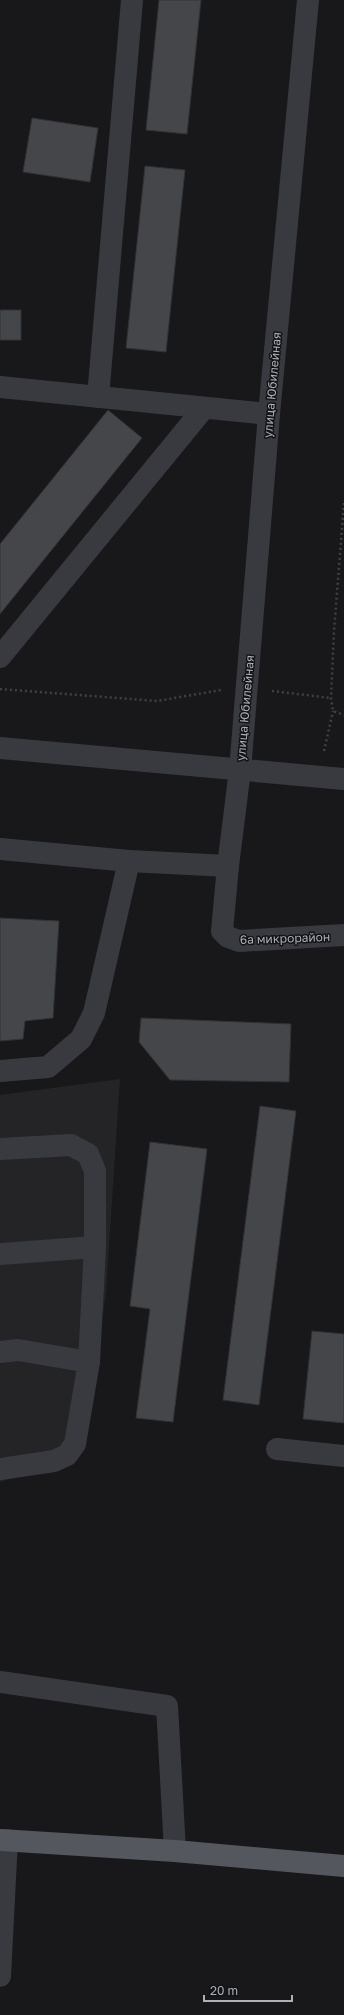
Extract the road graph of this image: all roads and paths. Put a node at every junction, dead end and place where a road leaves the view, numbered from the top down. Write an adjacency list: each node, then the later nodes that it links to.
1 (132, 0): 4 (street)
2 (308, 0): 6 (street, улица Юбилейная)
3 (0, 388): 4 (street)
4 (98, 397): 5 (street)
5 (204, 408): 6 (street); 8 (street)
6 (269, 414): 9 (street, улица Юбилейная)
7 (344, 503): 11 (path)
8 (0, 657)
9 (247, 688): 10 (path); 11 (path); 15 (street, улица Юбилейная)
10 (0, 689)
11 (331, 698): 12 (path)
12 (333, 711): 13 (path); 16 (path)
13 (344, 715)
14 (0, 748): 15 (street)
15 (240, 770): 16 (street); 20 (street, улица Юбилейная)
16 (318, 777): 17 (street)
17 (344, 779)
18 (0, 849): 19 (street)
19 (129, 861): 20 (street); 22 (street)
20 (228, 866): 21 (street, 6а микрорайон)
21 (344, 935)
22 (0, 1071)
23 (0, 1149): 24 (street)
24 (95, 1247): 25 (street); 27 (street)
25 (0, 1254)
26 (0, 1352): 27 (street)
27 (89, 1362): 30 (street)
28 (277, 1449): 29 (street)
29 (344, 1456)
30 (0, 1469)
31 (0, 1682): 33 (street)
32 (3, 1840): 33 (main road); 35 (street)
33 (174, 1850): 34 (main road)
34 (344, 1866)
35 (0, 1976)

